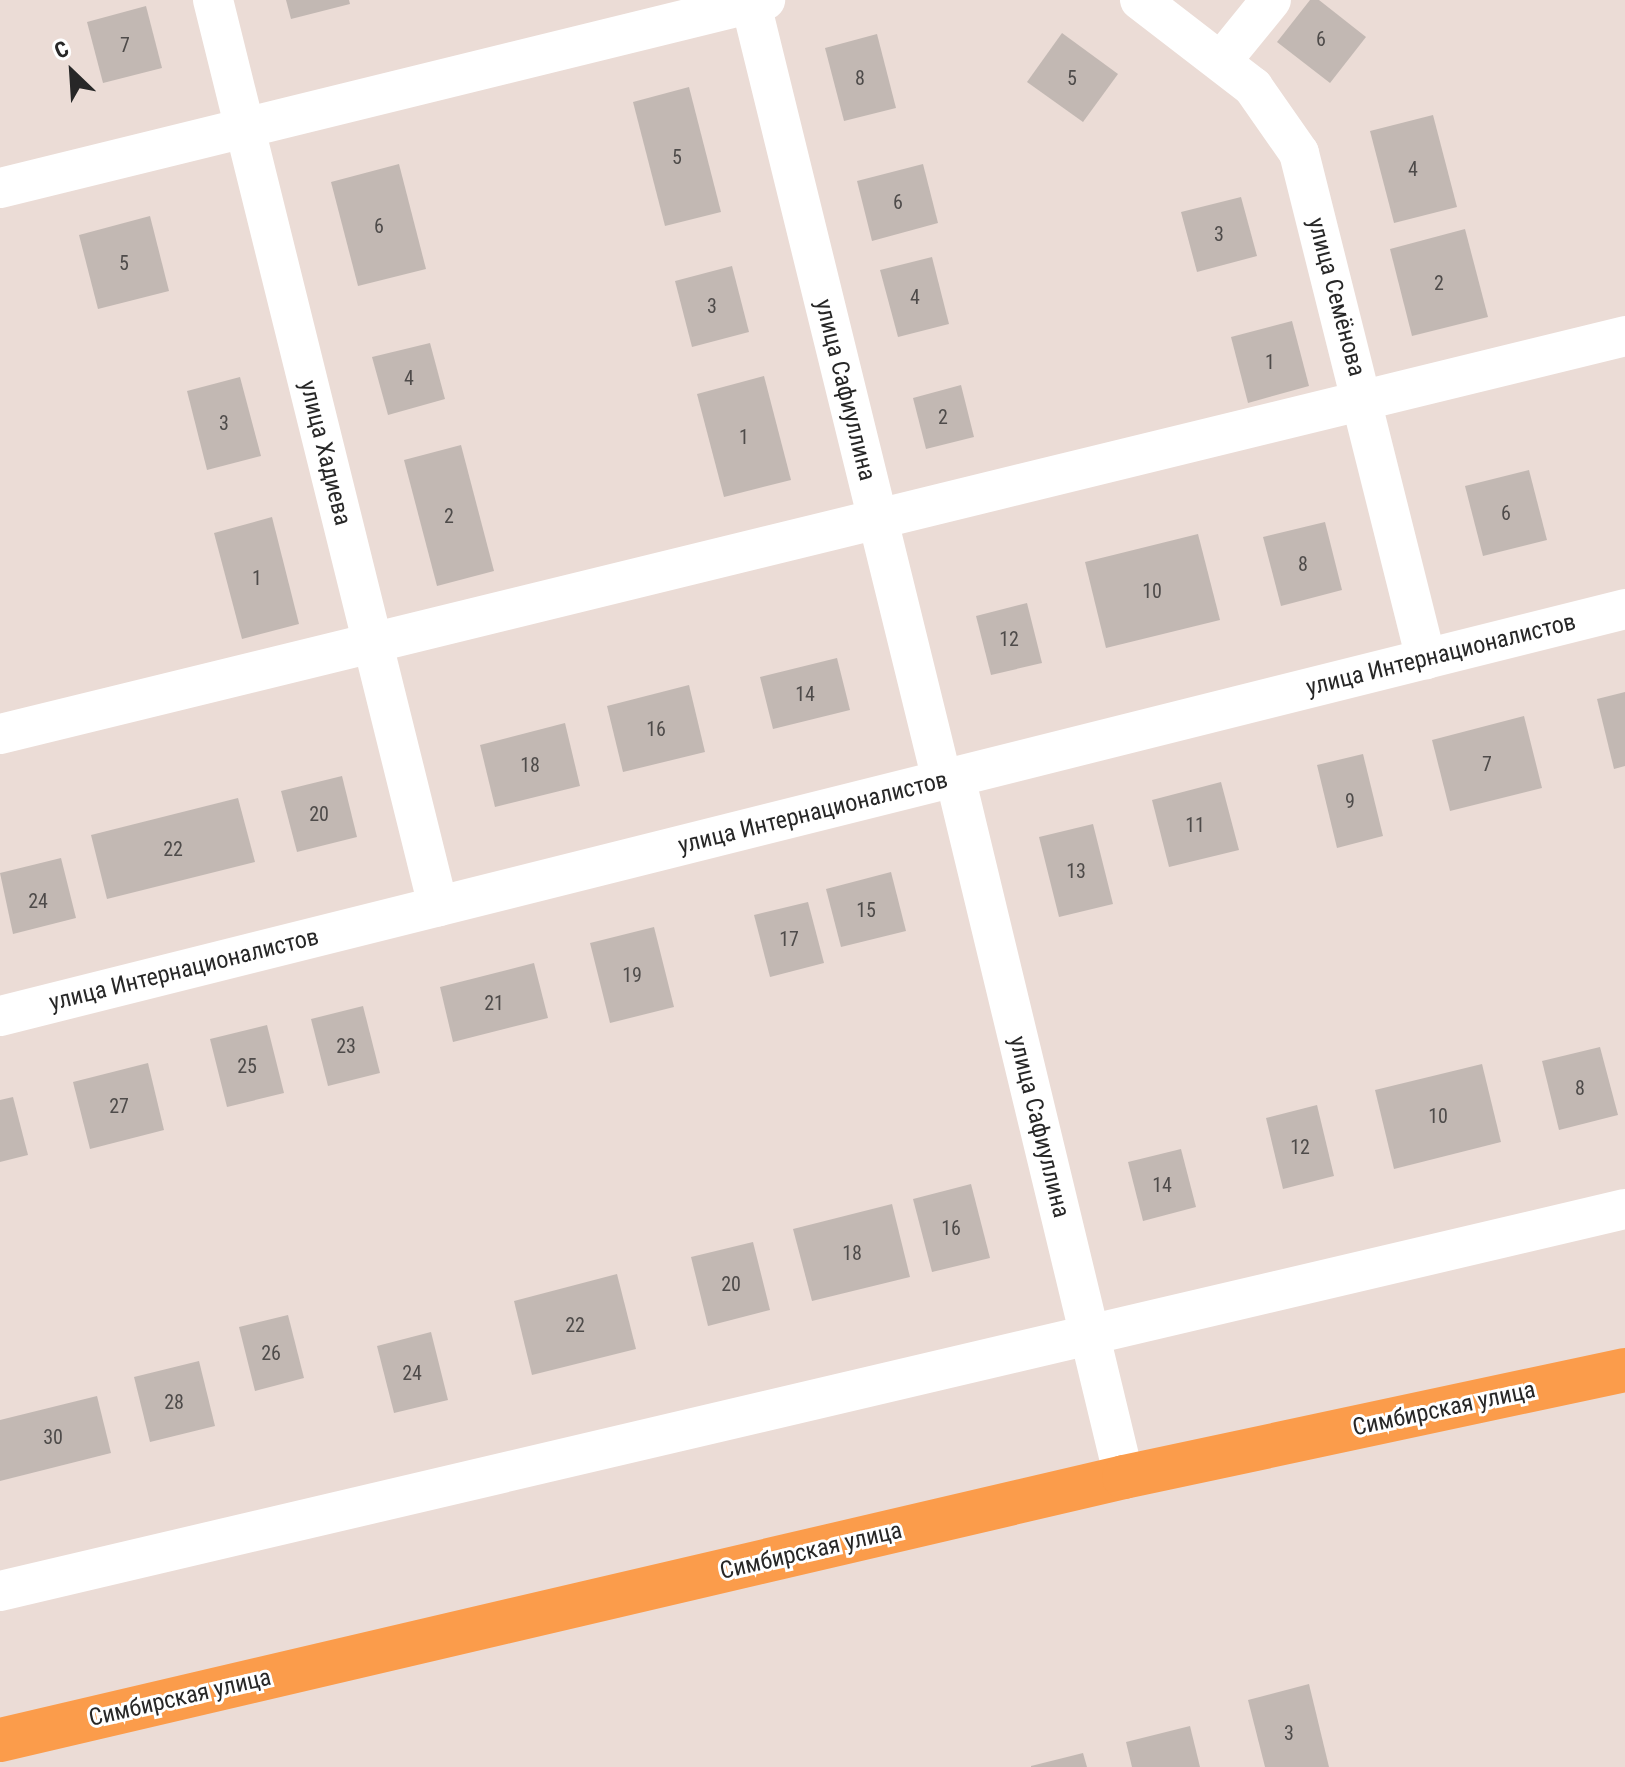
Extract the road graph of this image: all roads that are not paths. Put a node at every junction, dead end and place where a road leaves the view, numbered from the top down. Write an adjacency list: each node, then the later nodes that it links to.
1 (213, 0): 6 (street, улица Хадиева)
2 (1140, 0): 5 (street, улица Семёнова)
3 (1271, 0): 5 (street)
4 (755, 1): 6 (street); 10 (street, улица Сафиуллина)
5 (1223, 59): 9 (street, улица Семёнова)
6 (246, 128): 7 (street); 12 (street, улица Хадиева)
7 (0, 188)
8 (1625, 336): 9 (street)
9 (1363, 399): 10 (street); 13 (street, улица Семёнова)
10 (876, 518): 12 (street); 15 (street, улица Сафиуллина)
11 (1625, 609): 13 (street, улица Интернационалистов)
12 (371, 642): 14 (street); 16 (street, улица Хадиева)
13 (1426, 659): 15 (street, улица Интернационалистов)
14 (0, 734)
15 (948, 779): 16 (street, улица Интернационалистов); 19 (street, улица Сафиуллина)
16 (438, 906): 17 (street, улица Интернационалистов)
17 (0, 1016)
18 (1625, 1209): 19 (street)
19 (1089, 1335): 21 (street, улица Сафиуллина); 22 (street)
20 (1625, 1370): 21 (main road, Симбирская улица)
21 (1124, 1477): 23 (main road, Симбирская улица)
22 (0, 1591)
23 (0, 1740)

